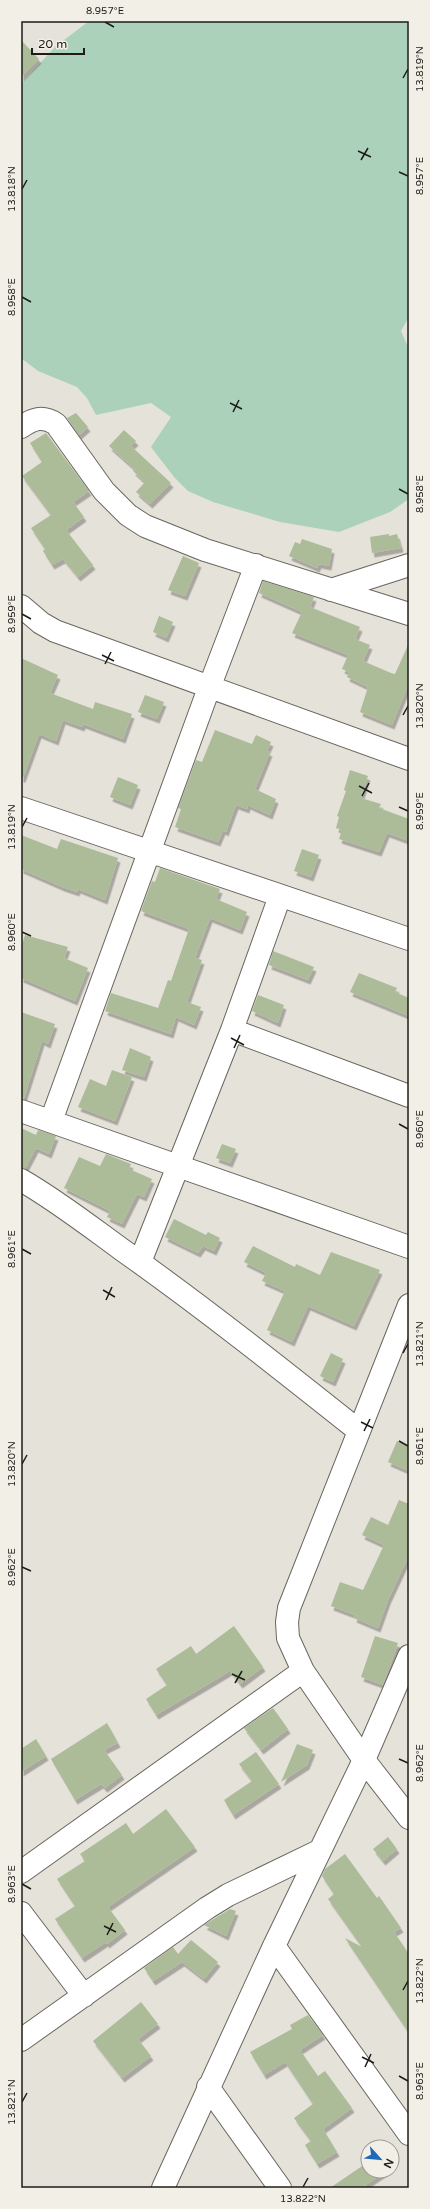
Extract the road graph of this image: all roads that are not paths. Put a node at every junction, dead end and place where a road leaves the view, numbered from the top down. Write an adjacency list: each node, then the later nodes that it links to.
1 (21, 427): 2 (street)
2 (256, 565): 4 (street); 7 (street)
3 (409, 565): 4 (street)
4 (331, 590): 6 (street)
5 (21, 606): 7 (street)
6 (409, 614)
7 (209, 688): 8 (street); 10 (street)
8 (409, 759)
9 (21, 808): 10 (street)
10 (150, 852): 11 (street); 16 (street)
11 (280, 896): 12 (street); 13 (street)
12 (409, 939)
13 (232, 1030): 14 (street); 17 (street)
14 (409, 1096)
15 (21, 1111): 16 (street)
16 (51, 1121): 17 (street)
17 (178, 1166): 19 (street); 20 (street)
18 (21, 1180): 20 (street)
19 (409, 1246)
20 (140, 1262): 22 (street)
21 (409, 1305): 22 (street)
22 (359, 1431): 24 (street)
23 (409, 1656): 25 (street)
24 (303, 1671): 25 (street); 28 (street)
25 (364, 1760): 26 (street); 27 (street)
26 (409, 1818)
27 (319, 1851): 30 (street); 31 (street)
28 (21, 1872)
29 (21, 1913): 31 (street)
30 (274, 1946): 33 (street); 34 (street)
31 (84, 1996): 32 (street)
32 (21, 2040)
33 (208, 2087): 35 (street); 36 (street)
34 (409, 2134)
35 (163, 2188)
36 (280, 2188)

